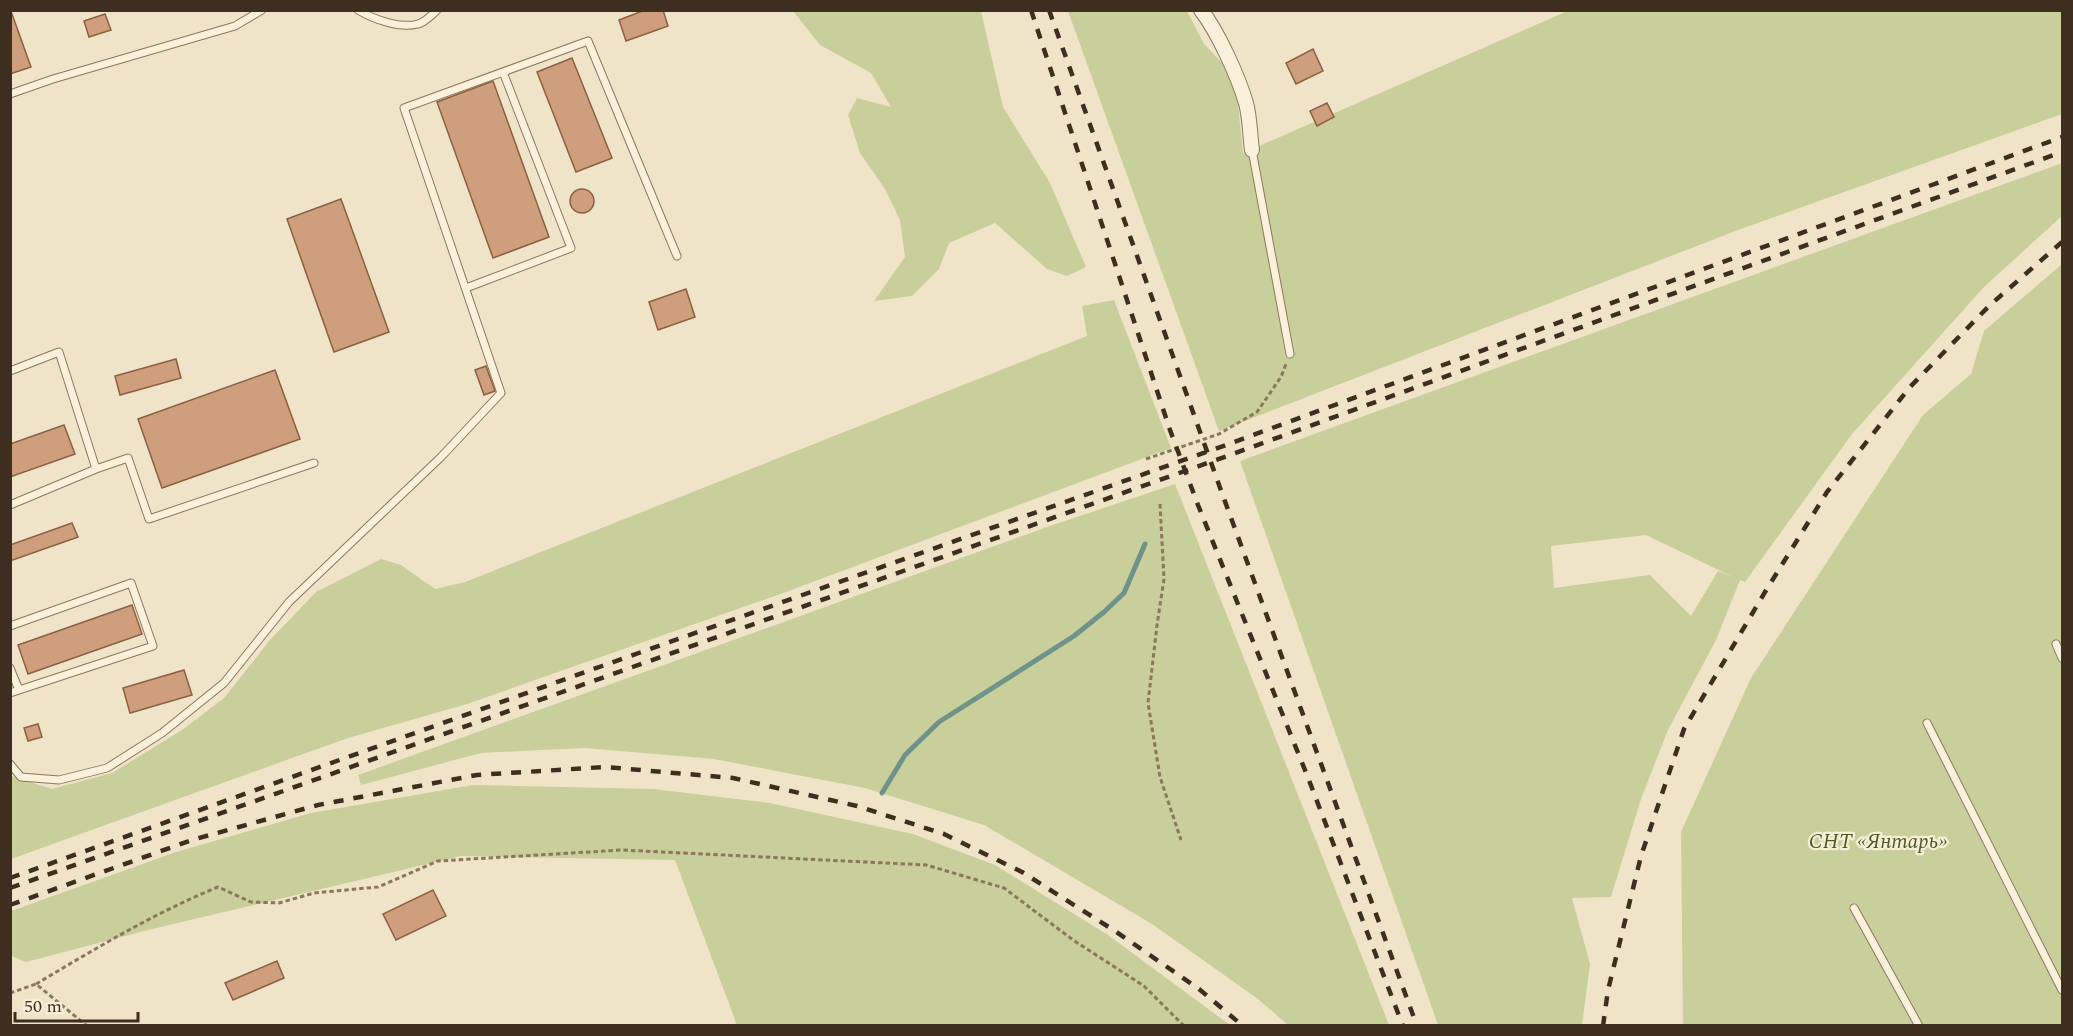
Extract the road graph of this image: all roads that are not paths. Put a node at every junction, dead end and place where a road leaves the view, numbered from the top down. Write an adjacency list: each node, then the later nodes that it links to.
1 (262, 10): 6 (lane)
2 (358, 10): 3 (lane)
3 (437, 10)
4 (1201, 10): 7 (street)
5 (503, 72): 8 (lane); 9 (lane); 9 (lane)
6 (10, 94)
7 (1251, 150): 10 (lane)
8 (676, 256)
9 (466, 288): 22 (lane)
10 (1290, 354)
11 (10, 371): 13 (lane)
12 (314, 463): 13 (lane)
13 (96, 469): 14 (lane)
14 (10, 505)
15 (10, 626): 19 (lane)
16 (2056, 644): 17 (lane)
17 (2062, 658)
18 (10, 668): 19 (lane)
19 (19, 690): 20 (lane)
20 (10, 693)
21 (1927, 723): 24 (lane)
22 (10, 764)
23 (1854, 908): 25 (lane)
24 (2062, 990)
25 (1919, 1026)

